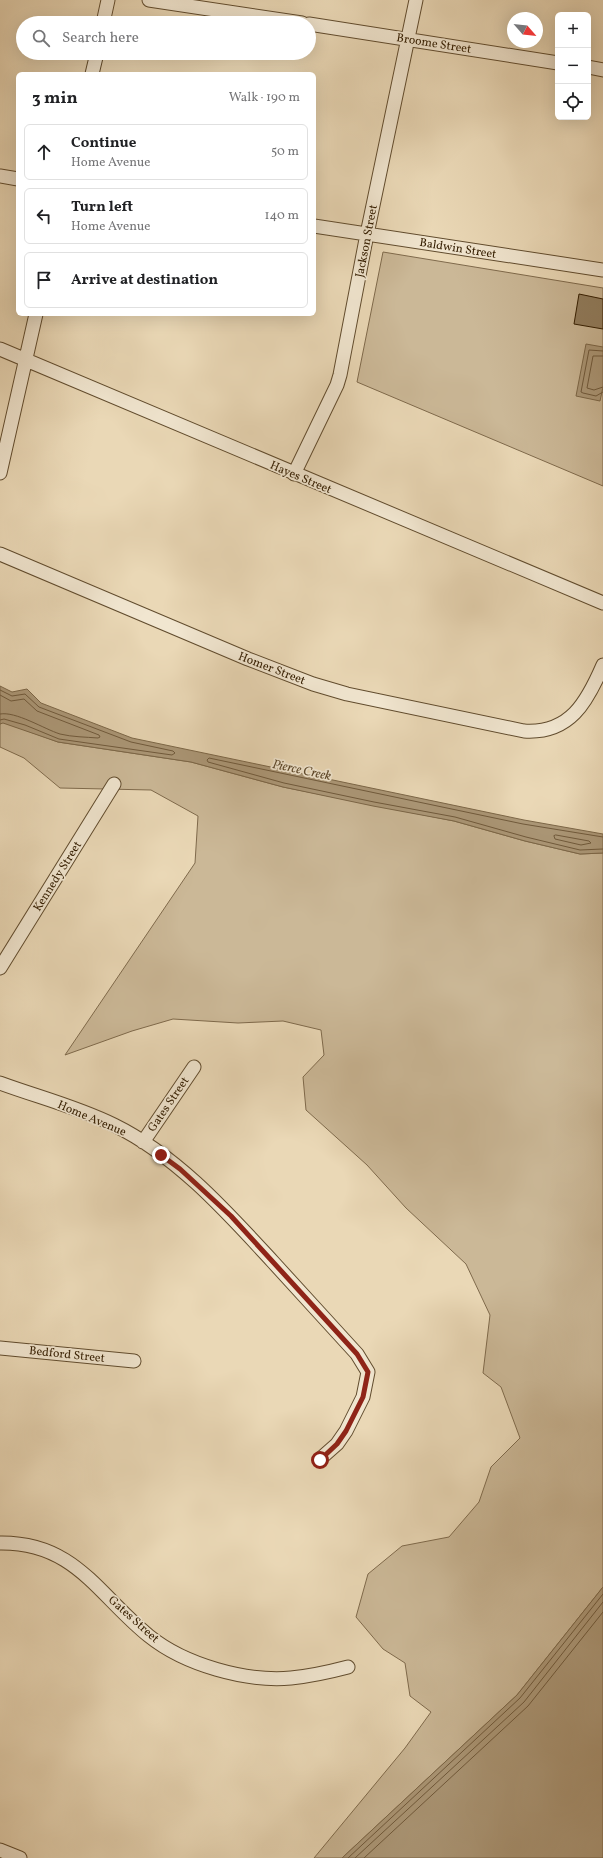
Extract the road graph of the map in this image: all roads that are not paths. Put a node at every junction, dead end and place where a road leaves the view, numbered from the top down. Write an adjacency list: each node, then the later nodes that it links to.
1 (108, 0): 4 (street)
2 (149, 0): 5 (street)
3 (416, 0): 7 (street, Jackson Street)
4 (105, 16)
5 (255, 16)
6 (316, 25): 7 (street, Broome Street)
7 (407, 39): 9 (street, Broome Street); 16 (street, Jackson Street)
8 (95, 60): 12 (street)
9 (555, 63)
10 (591, 68): 11 (street)
11 (603, 70)
12 (92, 72)
13 (0, 176): 14 (street)
14 (16, 179)
15 (316, 226): 16 (street, Baldwin Street)
16 (367, 234): 17 (street, Baldwin Street); 22 (street, Jackson Street)
17 (603, 270)
18 (36, 316): 20 (street)
19 (0, 349): 20 (street, Hayes Street)
20 (26, 360): 21 (street); 22 (street, Hayes Street)
21 (0, 473)
22 (294, 474): 24 (street, Hayes Street)
23 (0, 554): 25 (street, Homer Street)
24 (603, 603)
25 (603, 665)
26 (114, 784): 27 (street, Kennedy Street)
27 (0, 968)
28 (194, 1066): 30 (street, Gates Street)
29 (0, 1083): 30 (street, Home Avenue)
30 (143, 1142): 33 (street, Home Avenue)
31 (0, 1348): 32 (street, Bedford Street)
32 (134, 1361)
33 (320, 1460)
34 (0, 1543): 35 (street, Gates Street)
35 (348, 1667)
36 (0, 1850): 37 (street)
37 (20, 1858)

